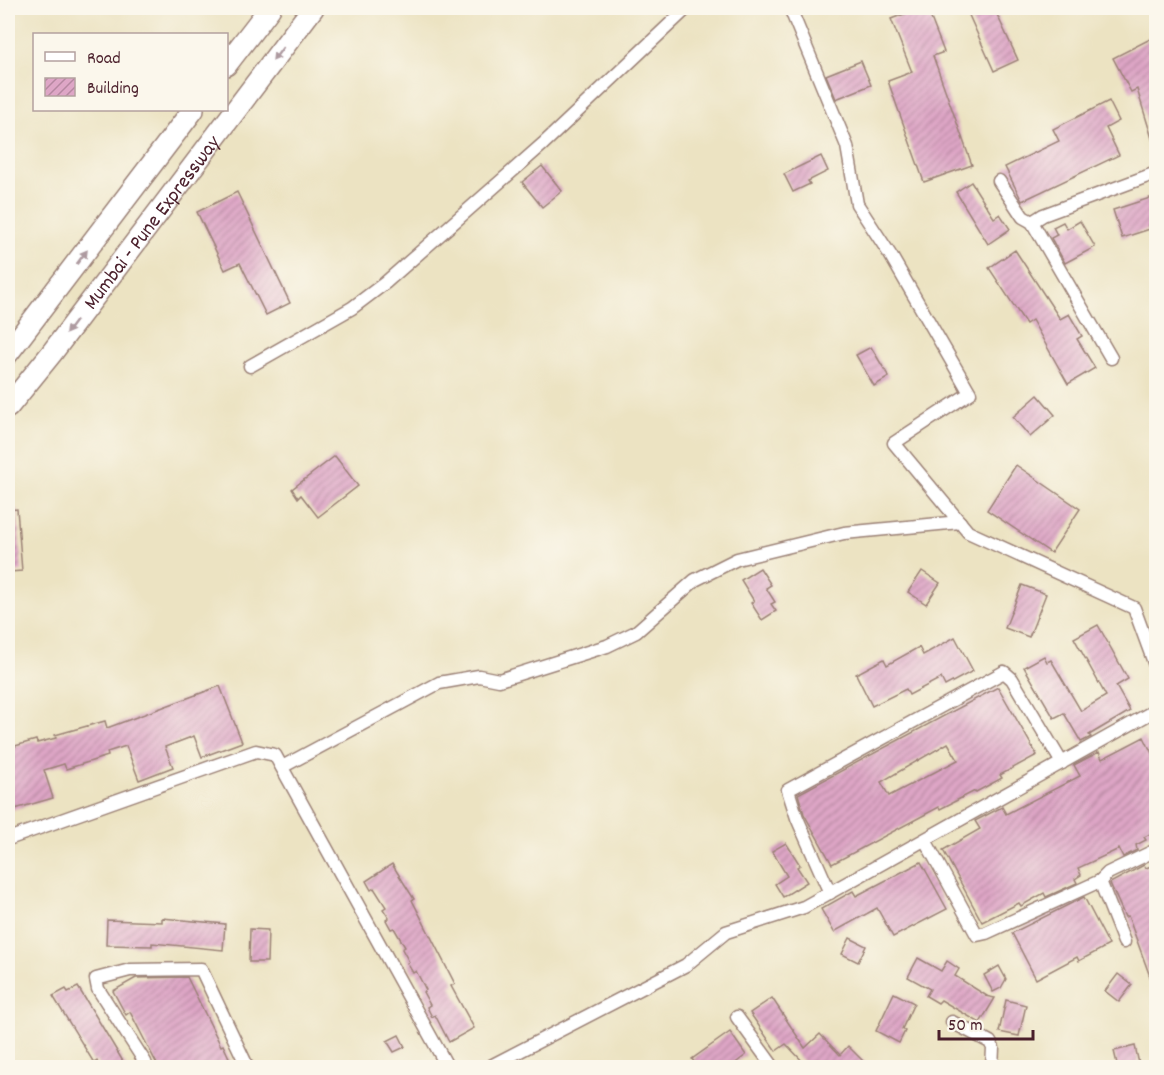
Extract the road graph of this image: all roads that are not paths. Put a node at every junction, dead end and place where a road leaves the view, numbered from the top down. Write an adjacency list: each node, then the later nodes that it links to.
1 (270, 8): 5 (highway)
2 (313, 8): 13 (highway, Mumbai - Pune Expressway, one-way to 13)
3 (687, 8): 12 (street)
4 (790, 8): 14 (street)
5 (228, 62)
6 (192, 111): 10 (highway, Mumbai - Pune Expressway, one-way to 6)
7 (1156, 173): 9 (street)
8 (999, 181): 9 (street)
9 (1032, 222): 11 (street)
10 (8, 353)
11 (1111, 358)
12 (250, 366)
13 (8, 406)
14 (960, 522): 15 (street); 18 (street)
15 (1156, 668)
16 (1156, 710): 17 (street)
17 (1062, 763): 20 (street); 23 (street)
18 (282, 767): 19 (street); 29 (street)
19 (8, 839)
20 (925, 840): 22 (street); 23 (street)
21 (1156, 850): 22 (street)
22 (1100, 881): 24 (street)
23 (830, 893): 30 (street)
24 (1124, 942)
25 (737, 1017): 31 (street)
26 (952, 1022): 32 (street)
27 (147, 1068): 28 (street)
28 (248, 1068)
29 (448, 1068)
30 (487, 1068)
31 (774, 1068)
32 (992, 1068)

